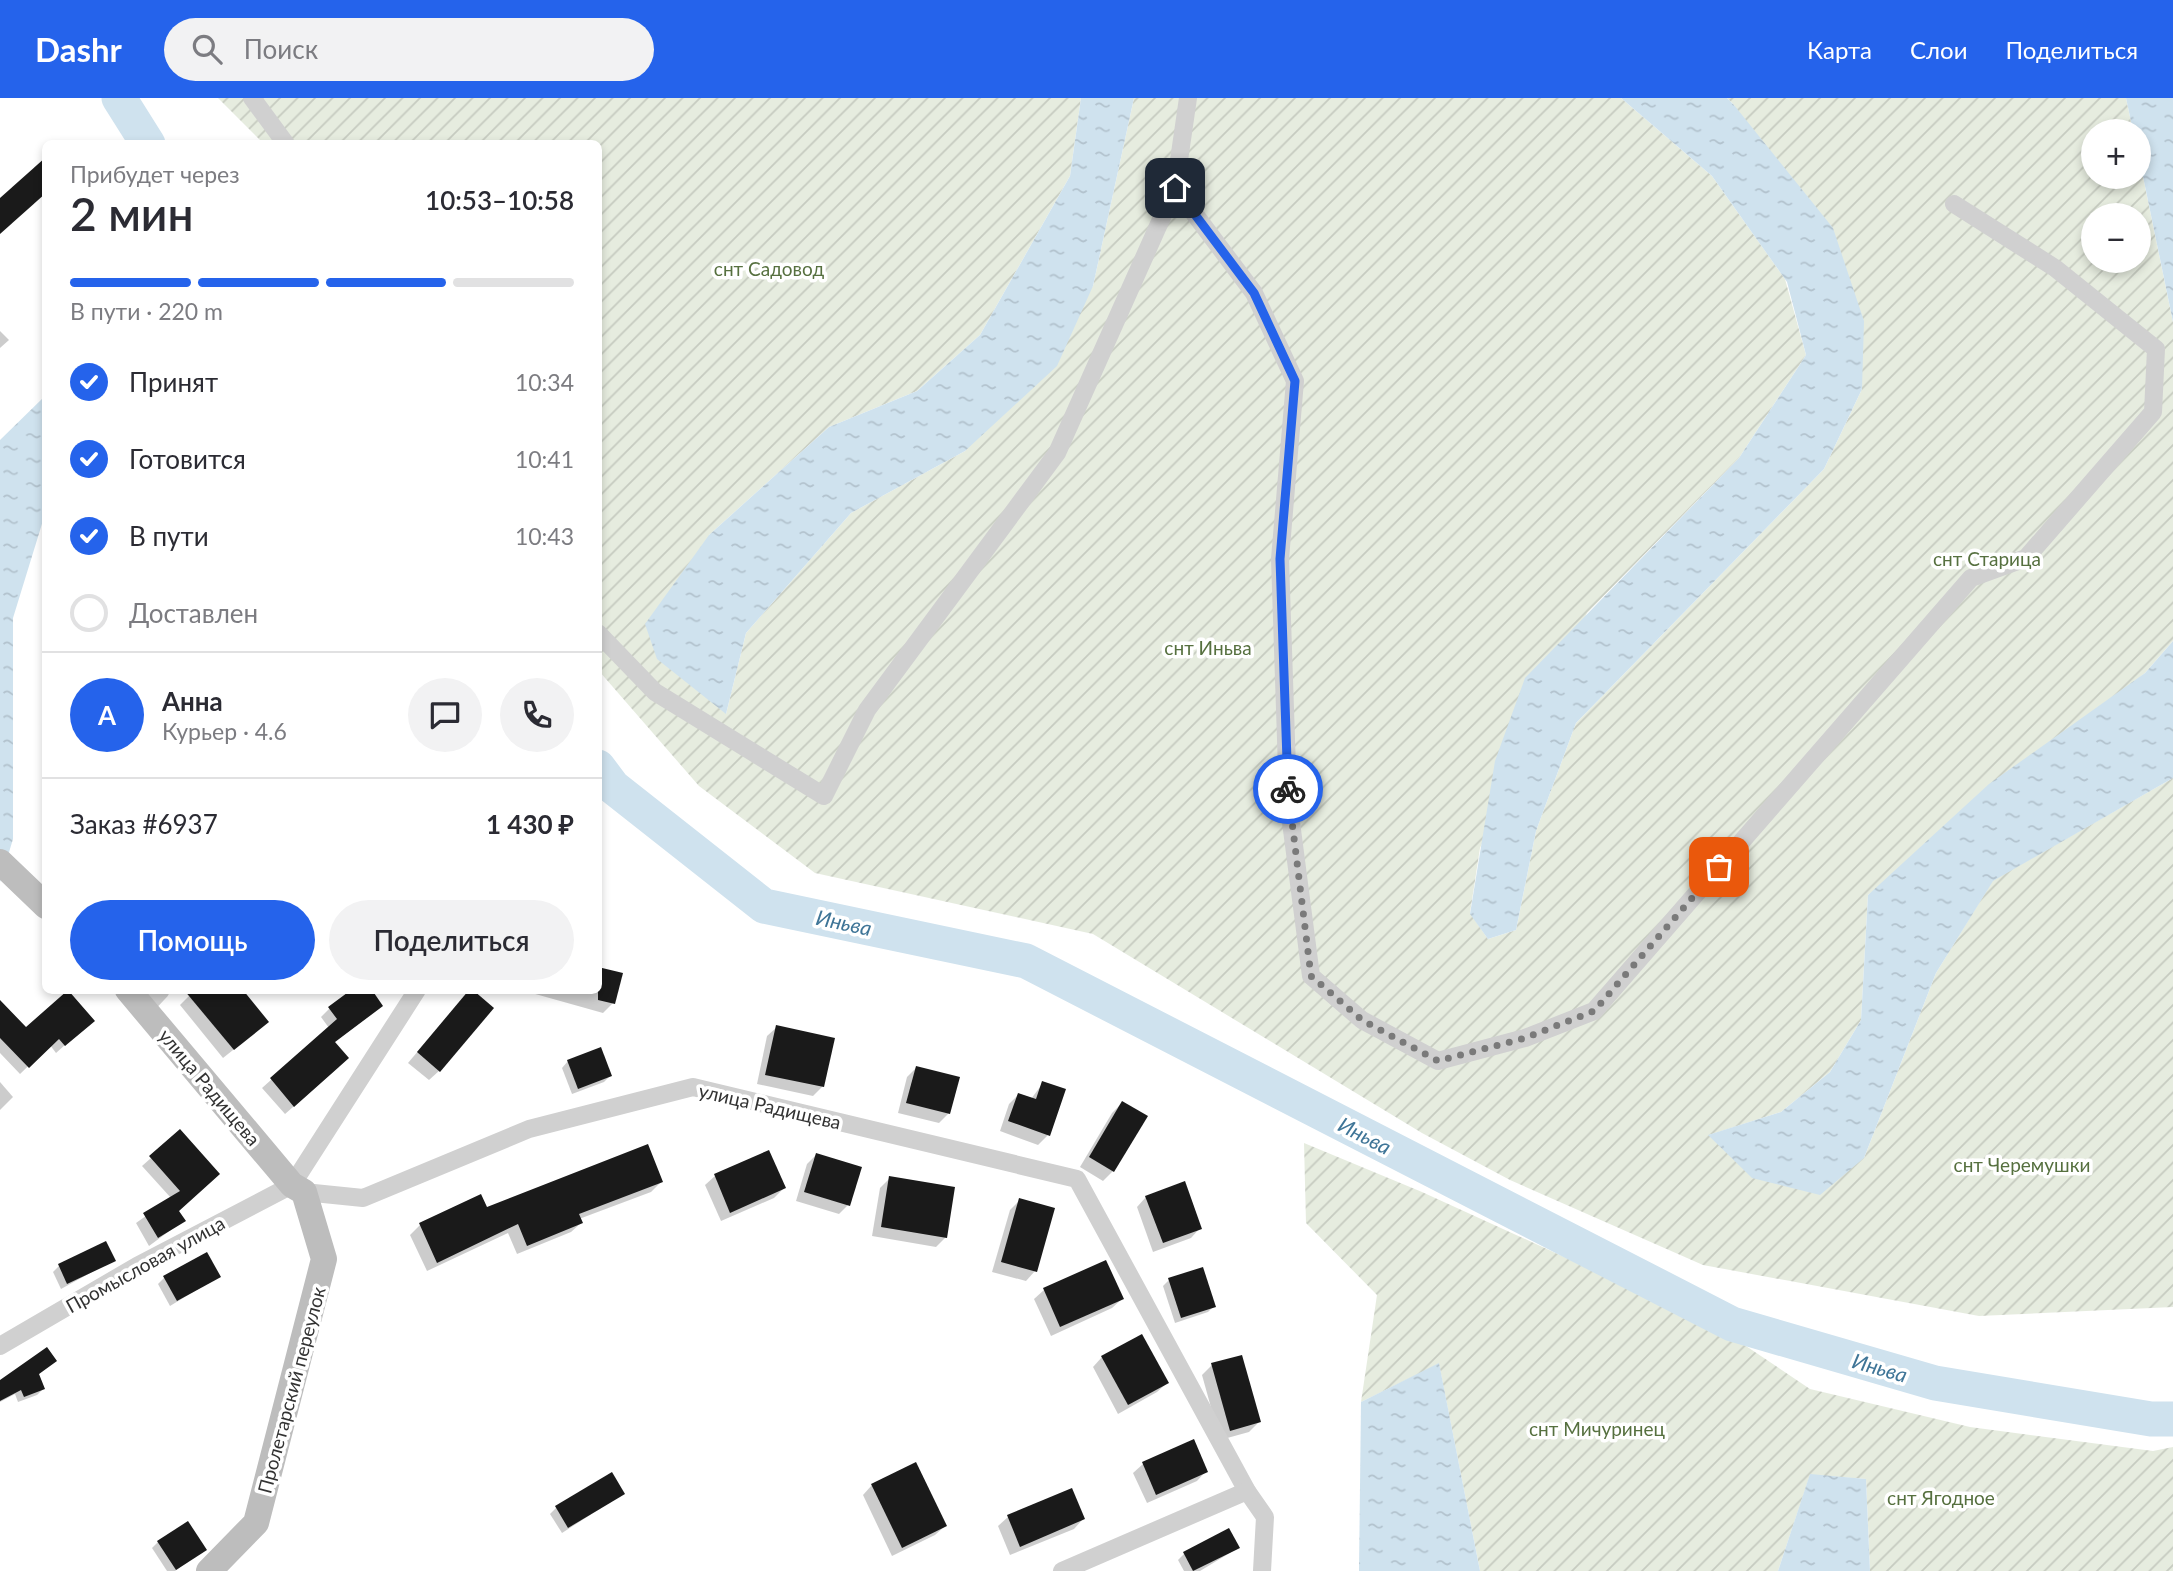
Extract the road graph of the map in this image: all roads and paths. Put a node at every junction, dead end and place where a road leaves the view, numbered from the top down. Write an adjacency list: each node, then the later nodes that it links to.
1 (252, 98): 3 (street)
2 (1188, 98): 4 (street)
3 (283, 140)
4 (1175, 188): 5 (street); 6 (street)
5 (1954, 204)
6 (602, 637)
7 (0, 862): 8 (street)
8 (42, 903)
9 (415, 994): 11 (street)
10 (144, 996): 11 (street, улица Радищева)
11 (298, 1189): 12 (street, Промысловая улица); 13 (street, улица Радищева); 14 (street, Пролетарский переулок)
12 (0, 1346)
13 (1247, 1491): 15 (street); 16 (street, улица Радищева)
14 (209, 1571)
15 (1062, 1571)
16 (1262, 1571)

